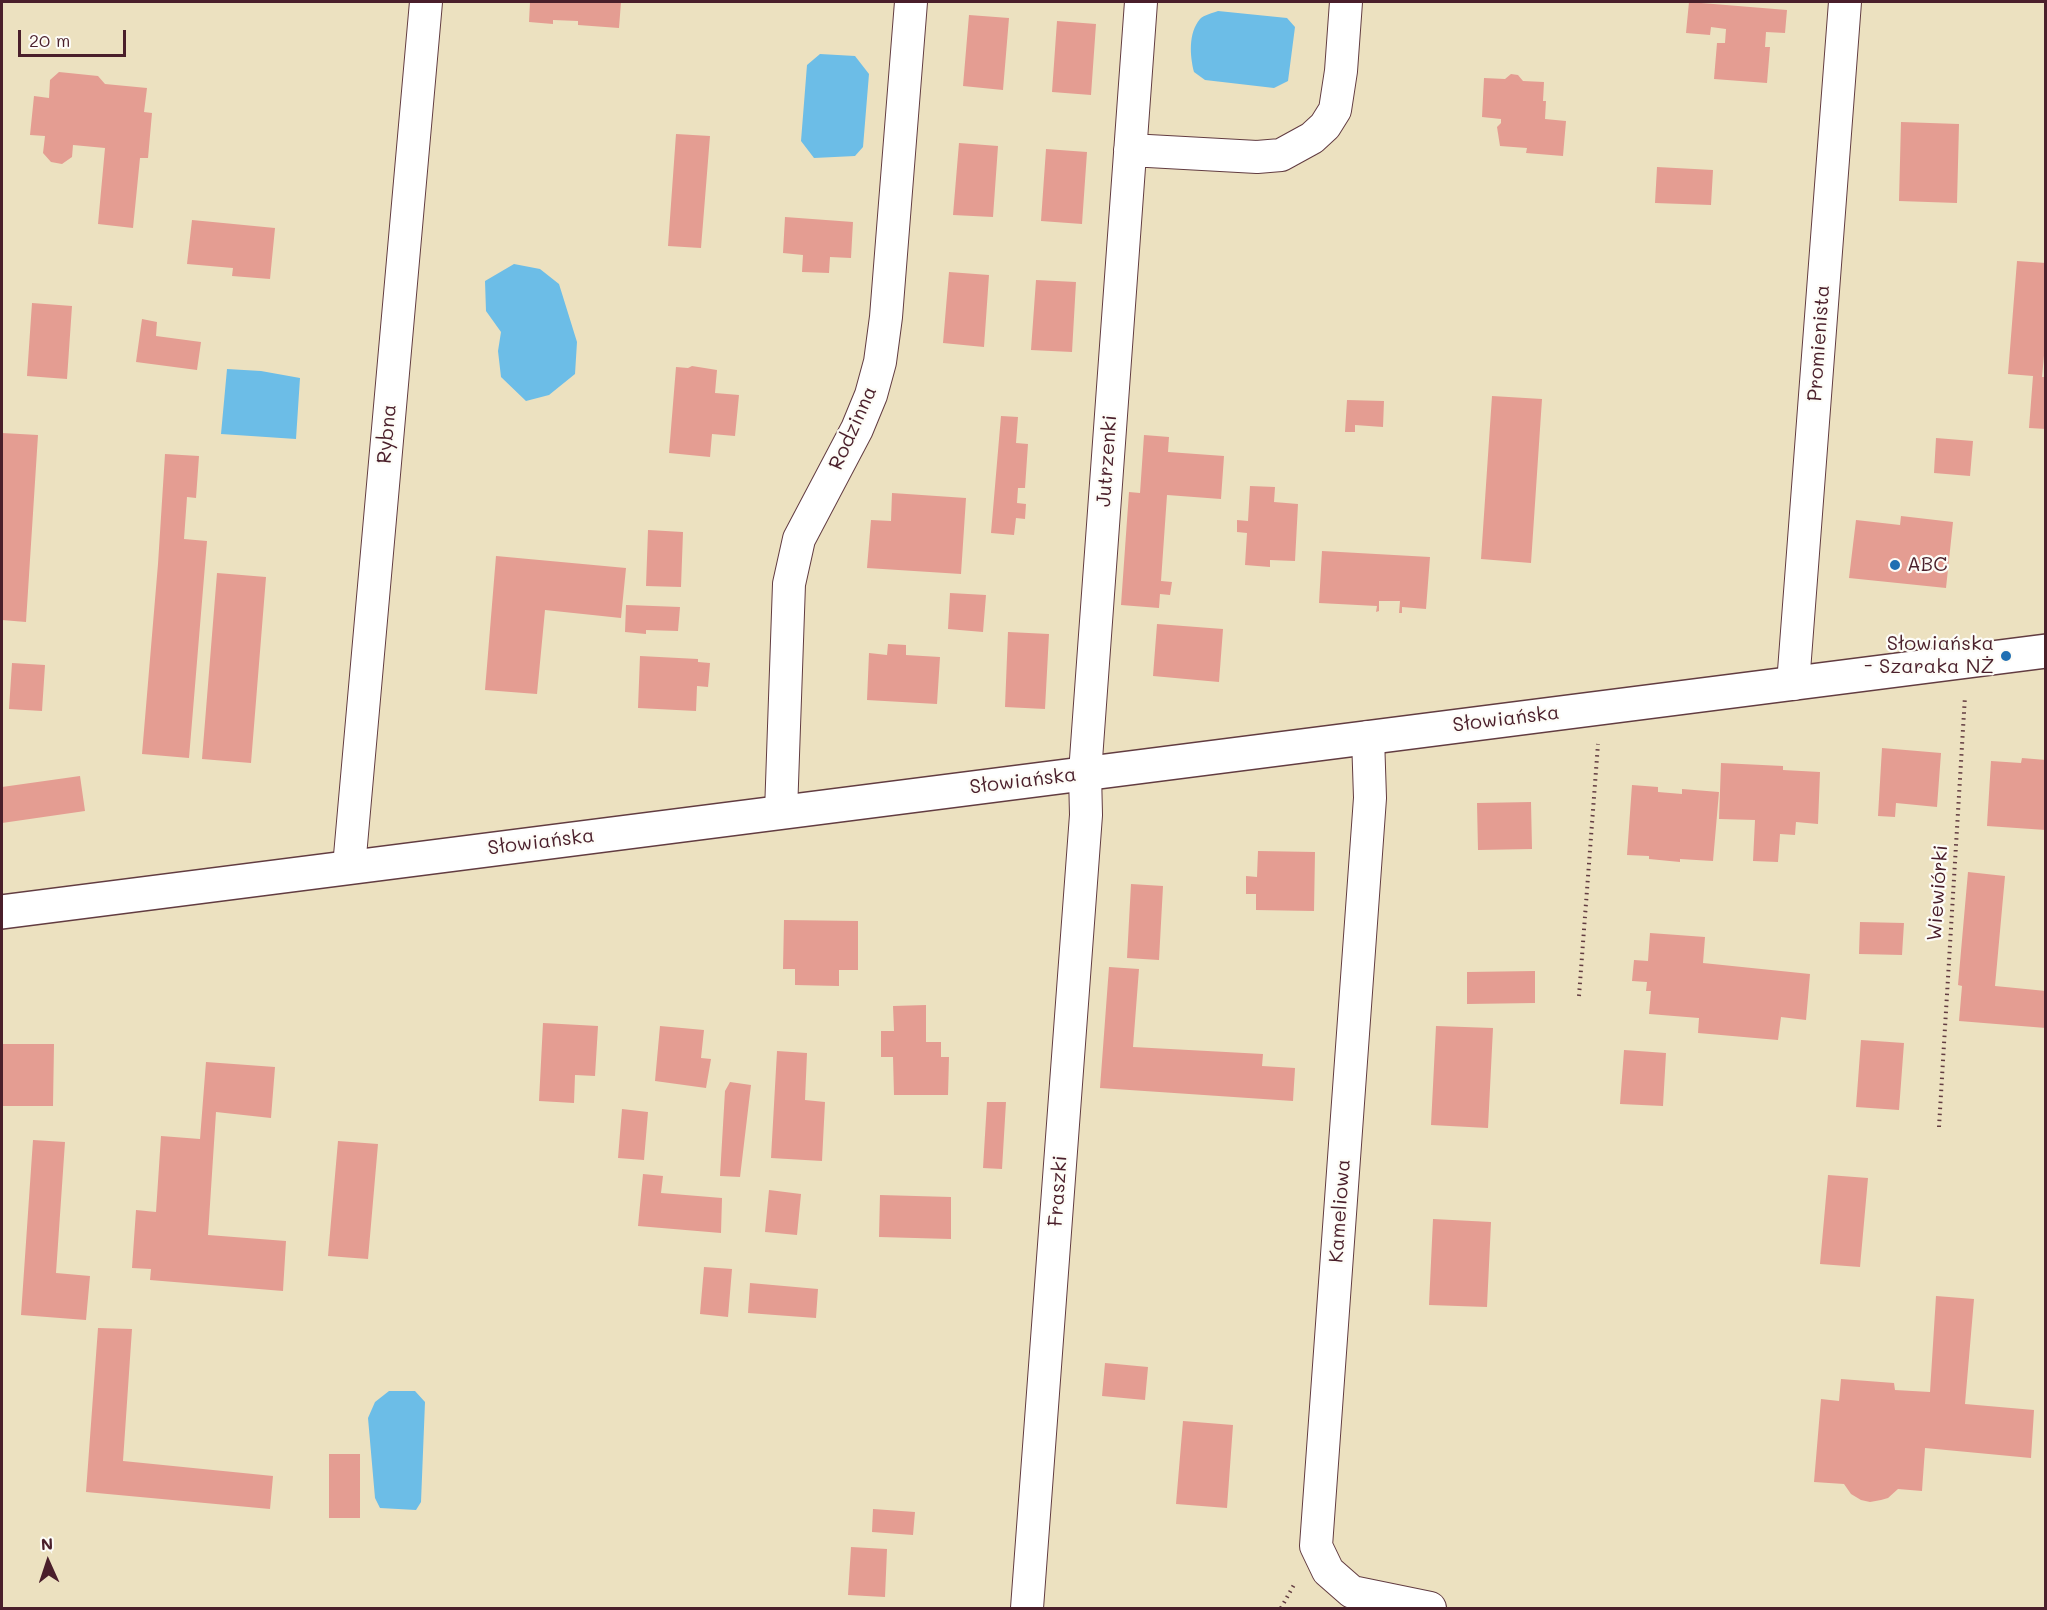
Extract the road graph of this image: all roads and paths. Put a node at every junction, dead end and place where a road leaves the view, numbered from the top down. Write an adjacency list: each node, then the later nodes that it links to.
1 (426, 2): 14 (street, Rybna)
2 (911, 2): 13 (street, Rodzinna)
3 (1141, 2): 6 (street, Jutrzenki)
4 (1346, 2): 6 (street)
5 (1845, 2): 9 (street, Promienista)
6 (1130, 150): 12 (street, Jutrzenki)
7 (2046, 651): 8 (street, Słowiańska)
8 (1968, 661): 9 (street, Słowiańska); 17 (path, Wiewiórki)
9 (1793, 684): 10 (street, Słowiańska)
10 (1601, 707): 11 (street, Słowiańska); 16 (path)
11 (1368, 737): 12 (street, Słowiańska); 19 (street, Kameliowa)
12 (1085, 773): 13 (street, Słowiańska); 18 (street, Fraszki)
13 (781, 812): 14 (street, Słowiańska)
14 (349, 867): 15 (street, Słowiańska)
15 (2, 912)
16 (1579, 996)
17 (1939, 1127)
18 (1027, 1608)
19 (1430, 1608)

